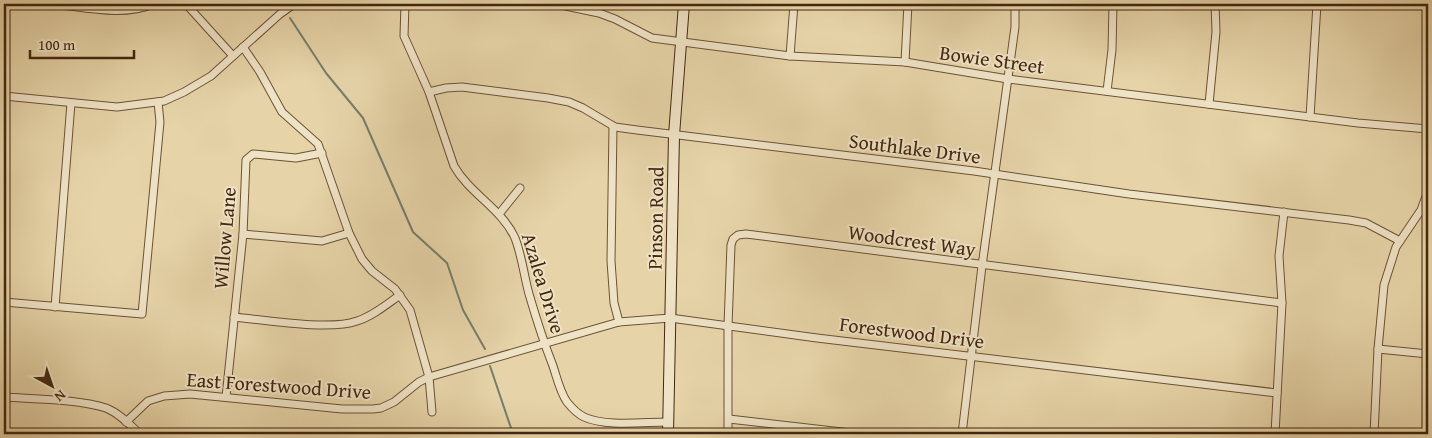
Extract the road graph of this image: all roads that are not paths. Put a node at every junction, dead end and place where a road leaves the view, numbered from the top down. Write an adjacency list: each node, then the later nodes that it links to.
1 (53, 4): 2 (street)
2 (152, 4)
3 (186, 4): 16 (street)
4 (294, 4): 15 (street)
5 (405, 4): 23 (street, Azalea Drive)
6 (556, 4): 14 (street, Bowie Street)
7 (684, 4): 14 (main road, Pinson Road)
8 (794, 4): 17 (street)
9 (908, 4): 18 (street)
10 (1015, 4): 20 (street)
11 (1113, 4): 22 (street)
12 (1215, 4): 27 (street)
13 (1318, 4): 28 (street)
14 (681, 41): 17 (street, Bowie Street); 31 (main road, Pinson Road)
15 (243, 48): 16 (street); 32 (street)
16 (233, 56): 25 (street)
17 (790, 56): 18 (street, Bowie Street)
18 (905, 62): 20 (street, Bowie Street)
19 (1428, 77): 21 (street)
20 (1008, 79): 22 (street, Bowie Street); 33 (street)
21 (1428, 87)
22 (1107, 91): 27 (street, Bowie Street)
23 (429, 92): 29 (street, Southlake Drive); 37 (street, Azalea Drive)
24 (4, 96): 26 (street)
25 (158, 102): 26 (street); 45 (street)
26 (71, 103): 45 (street)
27 (1209, 104): 28 (street, Bowie Street)
28 (1310, 117): 30 (street, Bowie Street)
29 (613, 126): 31 (street, Southlake Drive); 48 (street)
30 (1428, 129)
31 (674, 135): 33 (street, Southlake Drive); 47 (main road, Pinson Road)
32 (322, 153): 38 (street); 39 (street, Willow Lane)
33 (995, 175): 36 (street, Southlake Drive); 41 (street)
34 (520, 188): 37 (street)
35 (1428, 192): 40 (street)
36 (1284, 212): 40 (street, Southlake Drive); 44 (street)
37 (499, 214): 50 (street, Azalea Drive)
38 (349, 233): 39 (street); 42 (street)
39 (243, 234): 46 (street, Willow Lane)
40 (1400, 241): 51 (street)
41 (982, 266): 44 (street, Woodcrest Way); 49 (street, Woodcrest Way); 53 (street)
42 (400, 294): 46 (street); 54 (street)
43 (4, 302): 45 (street)
44 (1282, 303): 55 (street)
45 (55, 306)
46 (234, 316): 57 (street, Willow Lane)
47 (670, 318): 48 (street, Forestwood Drive); 49 (street, Forestwood Drive); 61 (main road, Pinson Road)
48 (618, 322): 50 (street, Forestwood Drive)
49 (728, 326): 53 (street, Forestwood Drive); 59 (street, Woodcrest Way)
50 (544, 343): 54 (street, East Forestwood Drive); 61 (street, Azalea Drive)
51 (1378, 349): 52 (street); 68 (street)
52 (1428, 354)
53 (972, 356): 55 (street, Forestwood Drive); 66 (street)
54 (429, 377): 57 (street, East Forestwood Drive); 58 (street)
55 (1277, 393): 67 (street)
56 (4, 396): 60 (street)
57 (226, 397): 60 (street, East Forestwood Drive)
58 (432, 412)
59 (728, 419): 64 (street, Woodcrest Way); 65 (street)
60 (126, 422): 62 (street)
61 (668, 422): 63 (main road, Pinson Road)
62 (140, 434)
63 (668, 434)
64 (728, 434)
65 (860, 434)
66 (962, 434)
67 (1275, 434)
68 (1374, 434)

